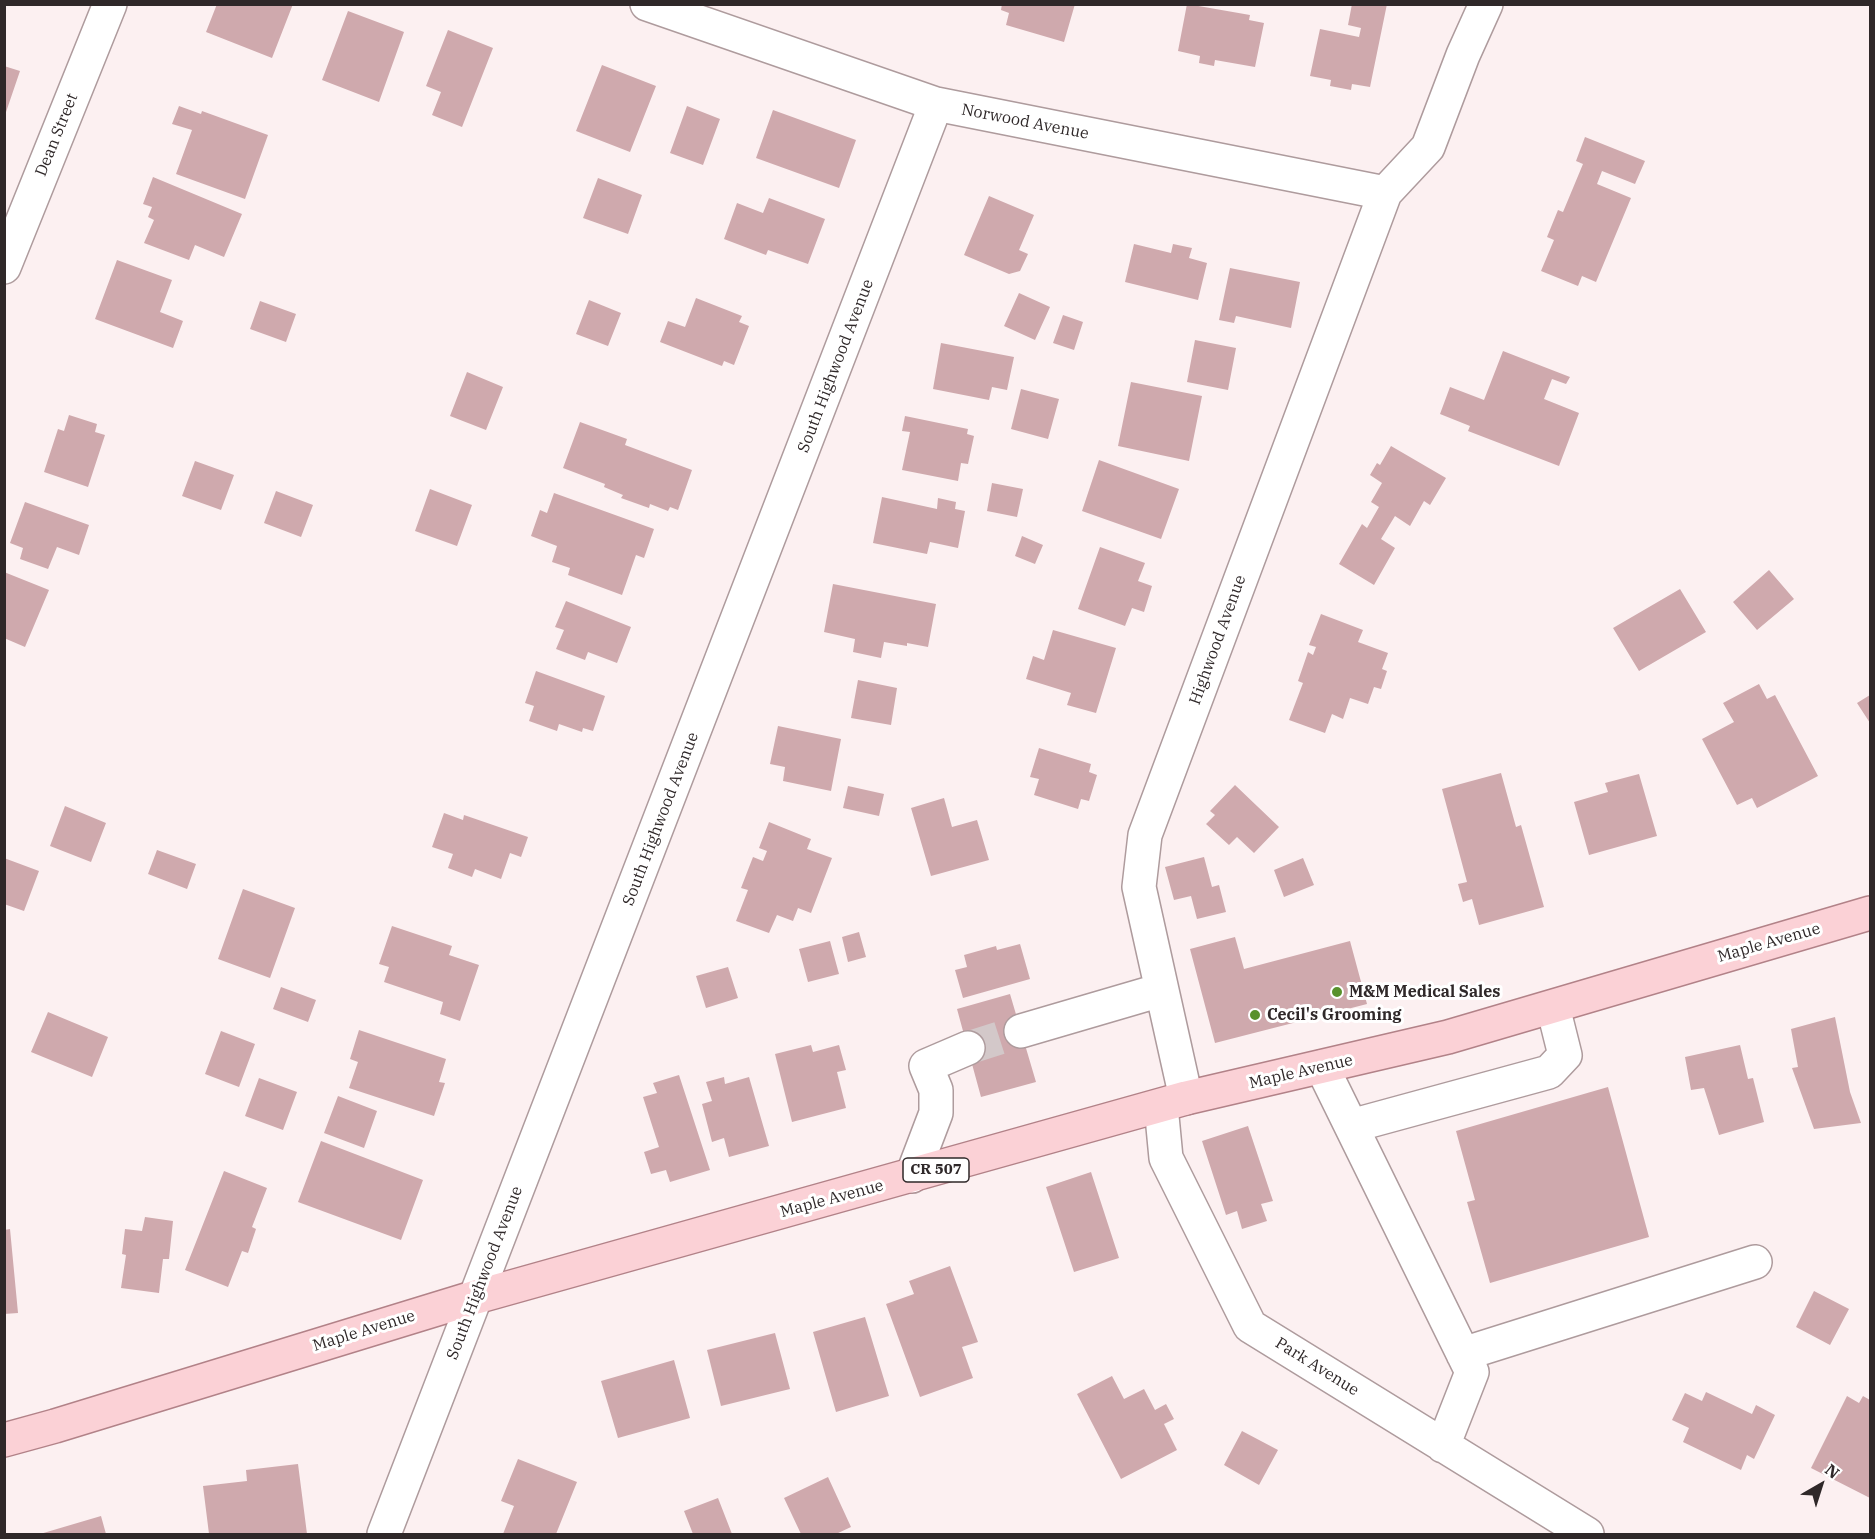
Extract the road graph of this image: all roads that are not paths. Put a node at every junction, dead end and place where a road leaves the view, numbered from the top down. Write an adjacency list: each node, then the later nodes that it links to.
1 (110, 4): 7 (street, Dean Street)
2 (647, 4): 4 (street, Norwood Avenue)
3 (1486, 4): 6 (street, Highwood Avenue)
4 (706, 15): 5 (street, Norwood Avenue)
5 (936, 104): 6 (street, Norwood Avenue); 19 (street, South Highwood Avenue)
6 (1395, 182): 10 (street, Highwood Avenue)
7 (13, 219): 8 (street, Dean Street)
8 (4, 267)
9 (1870, 913): 11 (main road, Maple Avenue / CR 507)
10 (1161, 990): 12 (street); 15 (street, Highwood Avenue)
11 (1553, 1006): 14 (main road, Maple Avenue / CR 507); 16 (street)
12 (1021, 1031)
13 (968, 1048): 17 (street)
14 (1322, 1067): 15 (main road, Maple Avenue / CR 507); 16 (street)
15 (1174, 1102): 17 (main road, Maple Avenue / CR 507); 22 (street, Park Avenue)
16 (1351, 1126): 20 (street)
17 (912, 1176): 19 (main road, Maple Avenue / CR 507)
18 (1755, 1262): 20 (street)
19 (476, 1297): 21 (main road, Maple Avenue / CR 507); 23 (street, South Highwood Avenue)
20 (1463, 1354): 22 (street)
21 (4, 1440)
22 (1443, 1446): 24 (street, Park Avenue)
23 (384, 1534)
24 (1587, 1534)

